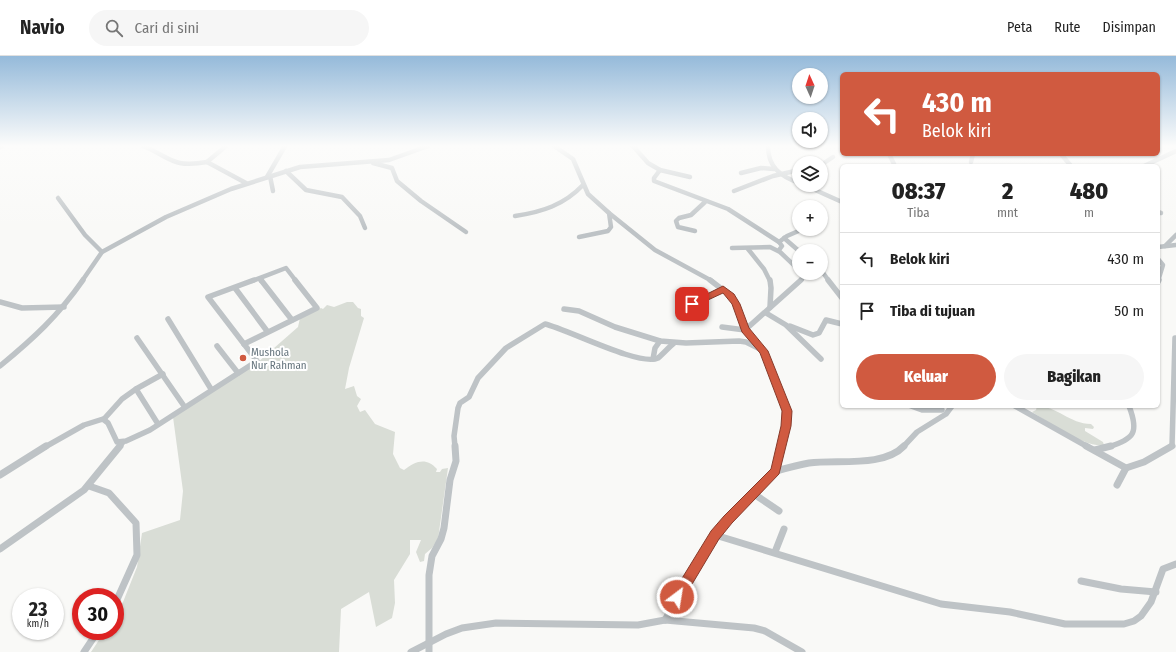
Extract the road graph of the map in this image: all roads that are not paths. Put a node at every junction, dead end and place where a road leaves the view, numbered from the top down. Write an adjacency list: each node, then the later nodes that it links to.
1 (229, 174): 13 (street)
2 (270, 174): 10 (street)
3 (278, 174): 10 (street)
4 (289, 174): 23 (street)
5 (394, 174): 24 (street)
6 (579, 174): 14 (street)
7 (657, 174): 20 (street)
8 (676, 174): 11 (street)
9 (779, 174): 12 (street); 16 (street)
10 (268, 177): 13 (street); 15 (street)
11 (690, 177)
12 (792, 180)
13 (246, 183): 37 (street)
14 (583, 185): 21 (street); 22 (street)
15 (273, 191)
16 (734, 191)
17 (820, 192): 19 (street)
18 (58, 198): 37 (street)
19 (840, 201)
20 (705, 202): 25 (street); 29 (street)
21 (609, 213): 28 (street); 45 (street)
22 (515, 216)
23 (365, 228)
24 (466, 232)
25 (696, 232)
26 (792, 234): 29 (street)
27 (1176, 235): 31 (street)
28 (579, 237)
29 (781, 240): 32 (street); 36 (street)
30 (1176, 245): 31 (street)
31 (1165, 246): 33 (street)
32 (792, 247)
33 (1160, 247)
34 (732, 248): 35 (street)
35 (748, 249): 36 (street); 50 (street)
36 (779, 250): 39 (street)
37 (102, 252): 48 (street)
38 (1160, 261): 40 (street)
39 (792, 263)
40 (1160, 275)
41 (260, 279): 44 (street); 53 (street); 53 (street)
42 (828, 279): 46 (street)
43 (801, 280): 50 (street)
44 (235, 288): 58 (street); 63 (street)
45 (723, 289): 51 (street); 57 (street)
46 (840, 295)
47 (0, 302): 48 (street)
48 (64, 307): 68 (street)
49 (564, 309): 61 (street)
50 (768, 311): 54 (street); 57 (street)
51 (692, 318)
52 (168, 319): 72 (street)
53 (292, 320): 58 (street)
54 (786, 324): 55 (street); 67 (street)
55 (840, 324)
56 (722, 327): 57 (street)
57 (745, 330): 65 (street)
58 (267, 331): 63 (street)
59 (137, 338): 70 (street)
60 (1175, 338): 82 (street)
61 (660, 341): 62 (street); 66 (street)
62 (674, 343): 65 (street); 66 (street)
63 (243, 344): 69 (street)
64 (217, 346): 69 (street)
65 (764, 351): 83 (street)
66 (653, 359): 99 (street)
67 (822, 359)
68 (0, 366)
69 (238, 373): 72 (street)
70 (163, 374): 71 (street); 73 (street)
71 (136, 389): 78 (street); 79 (street)
72 (211, 389): 73 (street)
73 (184, 406): 79 (street)
74 (916, 408): 77 (street)
75 (1019, 408): 81 (street)
76 (1130, 408): 81 (street)
77 (942, 410): 83 (street)
78 (104, 419): 80 (street); 84 (street)
79 (158, 424): 80 (street)
80 (123, 442): 86 (street)
81 (1095, 450): 82 (street)
82 (1126, 468): 85 (street)
83 (776, 471): 87 (street)
84 (0, 476)
85 (1116, 485)
86 (89, 486): 91 (street); 95 (street)
87 (754, 494): 88 (street); 90 (street)
88 (778, 511)
89 (784, 529): 92 (street)
90 (715, 535): 92 (street); 97 (street)
91 (0, 549)
92 (775, 552): 96 (street)
93 (1176, 564): 96 (street)
94 (1082, 581): 96 (street)
95 (122, 588)
96 (1156, 592)
97 (665, 620): 99 (street); 103 (street)
98 (92, 640): 100 (street)
99 (430, 640): 101 (street); 102 (street)
100 (84, 652)
101 (411, 652)
102 (429, 652)
103 (802, 652)

